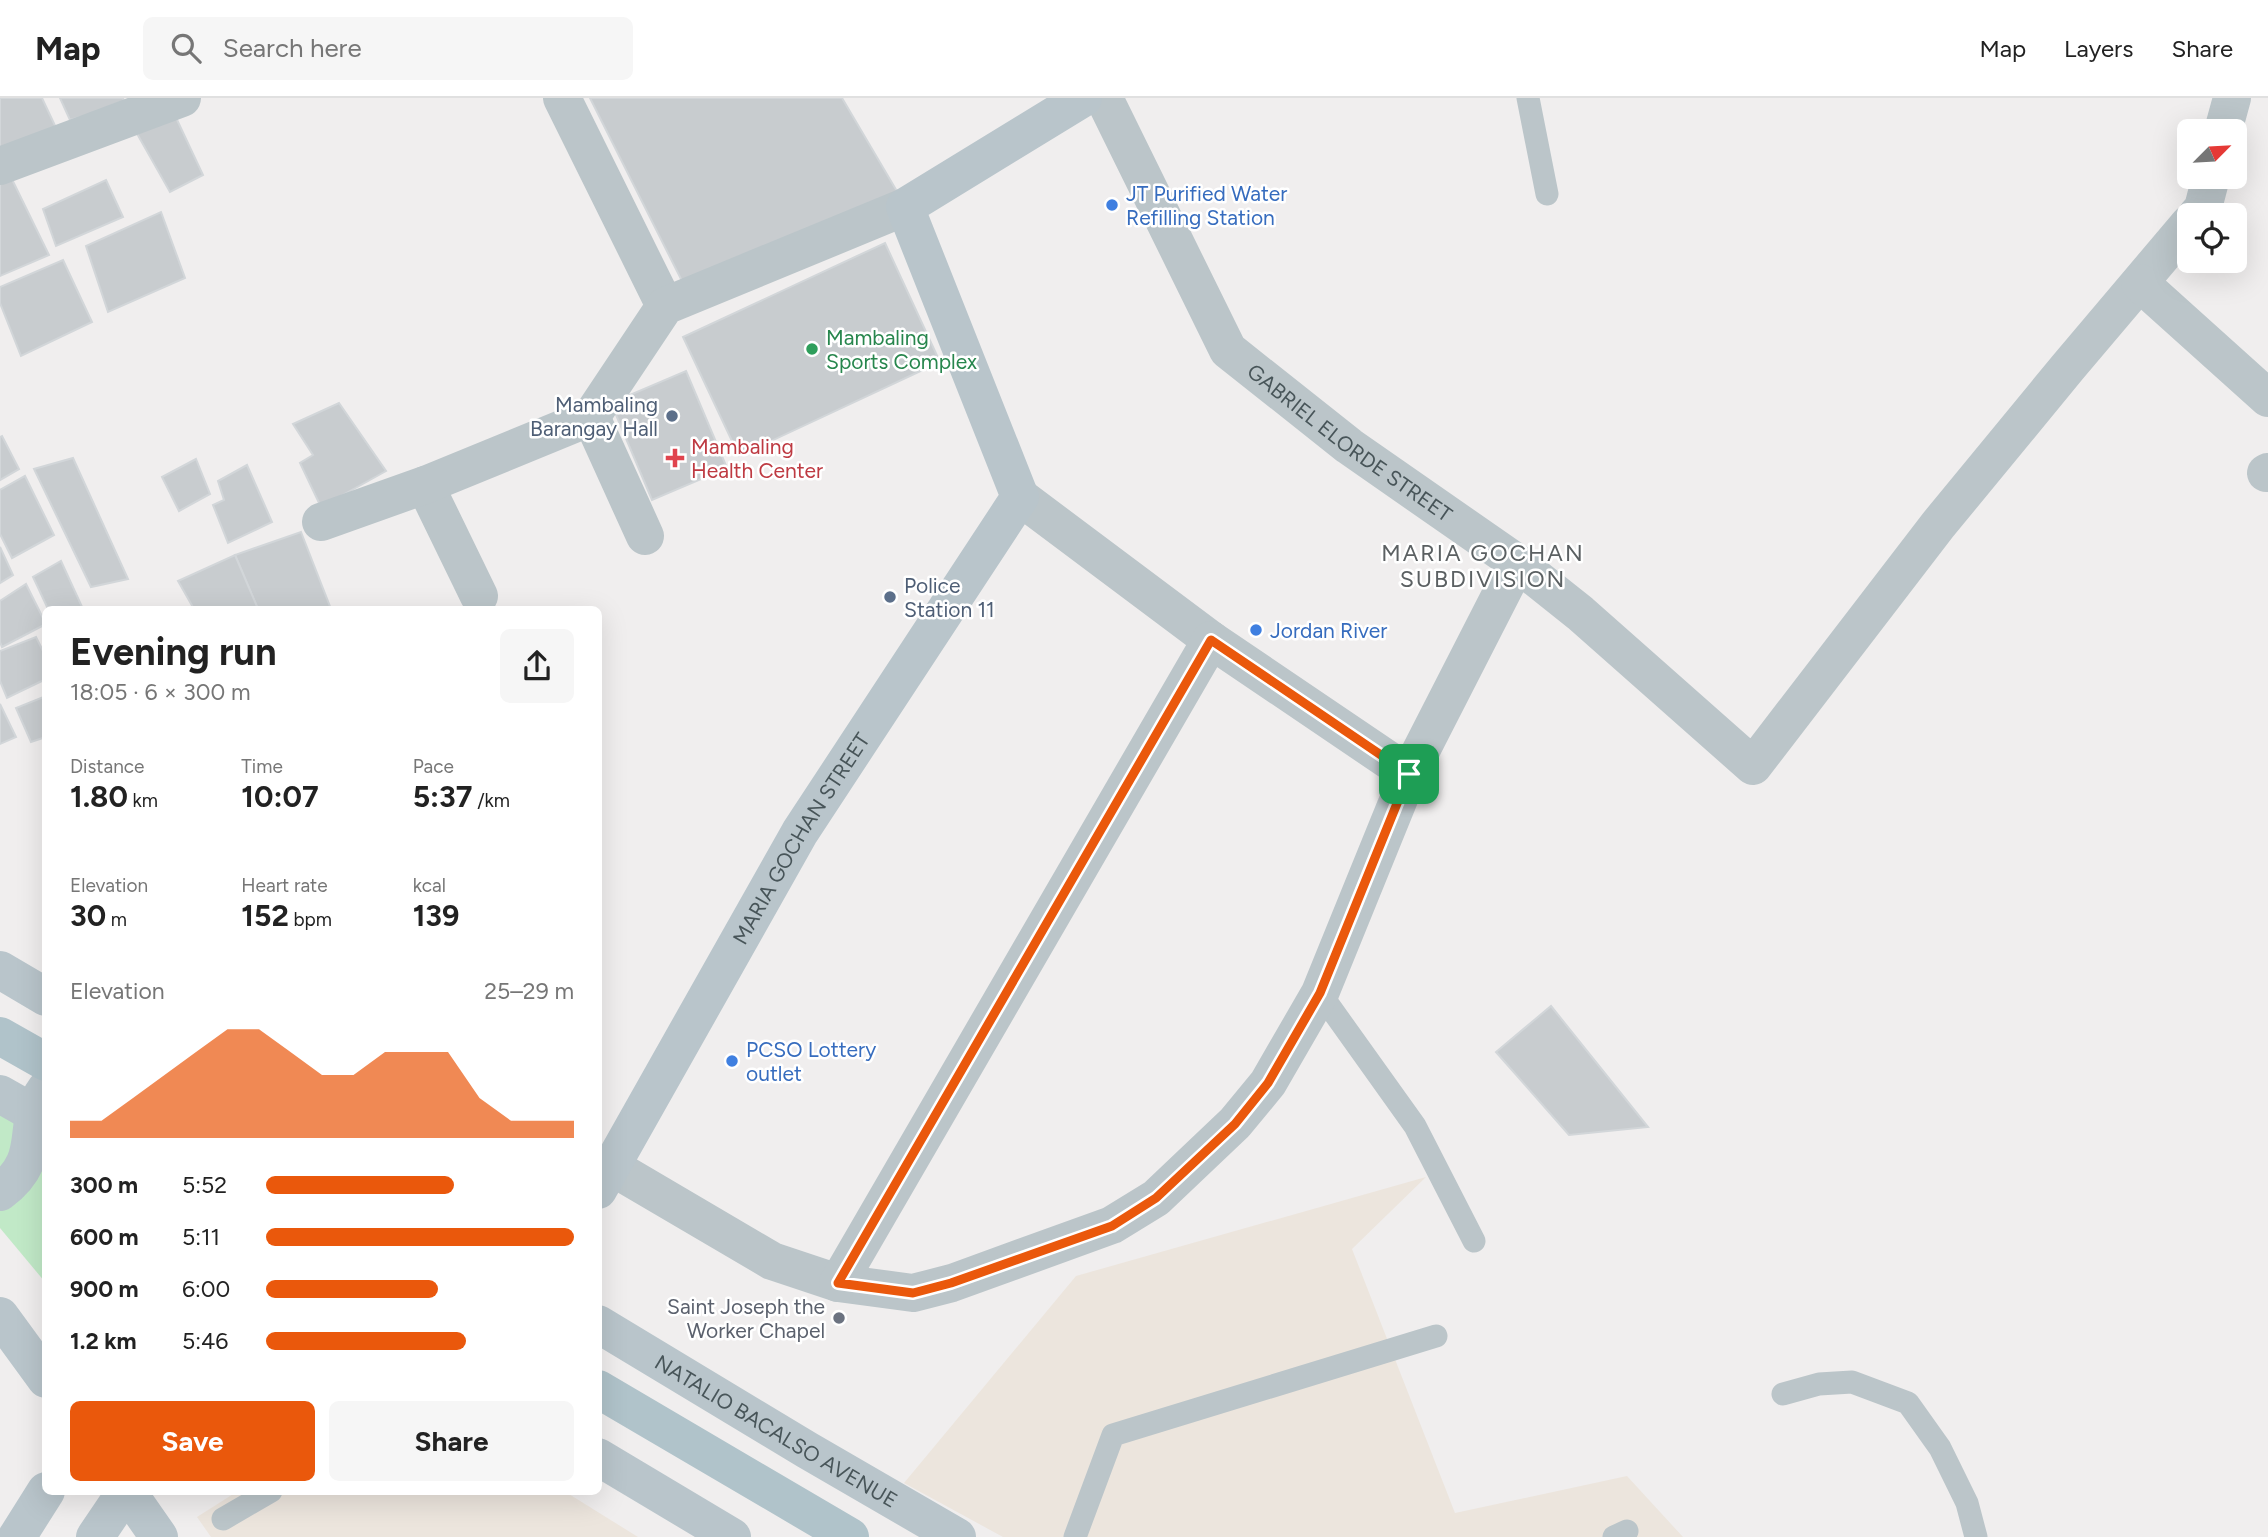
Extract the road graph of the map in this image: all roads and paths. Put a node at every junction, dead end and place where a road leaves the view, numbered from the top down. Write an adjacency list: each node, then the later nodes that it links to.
1 (182, 98): 8 (street)
2 (562, 98): 13 (street)
3 (1083, 98): 10 (street)
4 (1104, 98): 20 (street, GABRIEL ELORDE STREET)
5 (1528, 98): 9 (lane)
6 (2232, 98): 7 (street)
7 (2226, 119)
8 (0, 166)
9 (1546, 194)
10 (905, 207): 13 (street); 17 (street)
11 (2177, 239): 12 (street)
12 (2140, 283): 14 (street); 20 (street, GABRIEL ELORDE STREET)
13 (665, 306): 15 (street)
14 (2268, 398)
15 (591, 417): 16 (street); 19 (street)
16 (425, 485): 18 (street); 21 (street)
17 (1020, 497): 22 (street); 31 (street, MARIA GOCHAN STREET)
18 (321, 522)
19 (645, 536)
20 (1517, 563): 23 (street)
21 (479, 596)
22 (1211, 640): 23 (street); 34 (street)
23 (1409, 774): 25 (street)
24 (0, 970): 26 (street)
25 (1320, 993): 33 (lane); 34 (street)
26 (42, 995)
27 (0, 1036): 28 (main road)
28 (42, 1060)
29 (0, 1094): 30 (street)
30 (42, 1108): 32 (street)
31 (605, 1179): 34 (street)
32 (0, 1192)
33 (1474, 1241)
34 (838, 1283)
35 (0, 1316): 38 (street)
36 (602, 1326): 52 (street, NATALIO BACALSO AVENUE)
37 (1436, 1336): 53 (lane)
38 (42, 1374)
39 (602, 1391): 51 (main road)
40 (1783, 1395): 54 (lane)
41 (602, 1459): 50 (street)
42 (43, 1495): 47 (street)
43 (124, 1495): 48 (street)
44 (130, 1495): 49 (street)
45 (264, 1495): 46 (lane)
46 (223, 1519)
47 (17, 1537)
48 (95, 1537)
49 (159, 1537)
50 (732, 1537)
51 (850, 1537)
52 (957, 1537)
53 (1076, 1537)
54 (1976, 1537)

